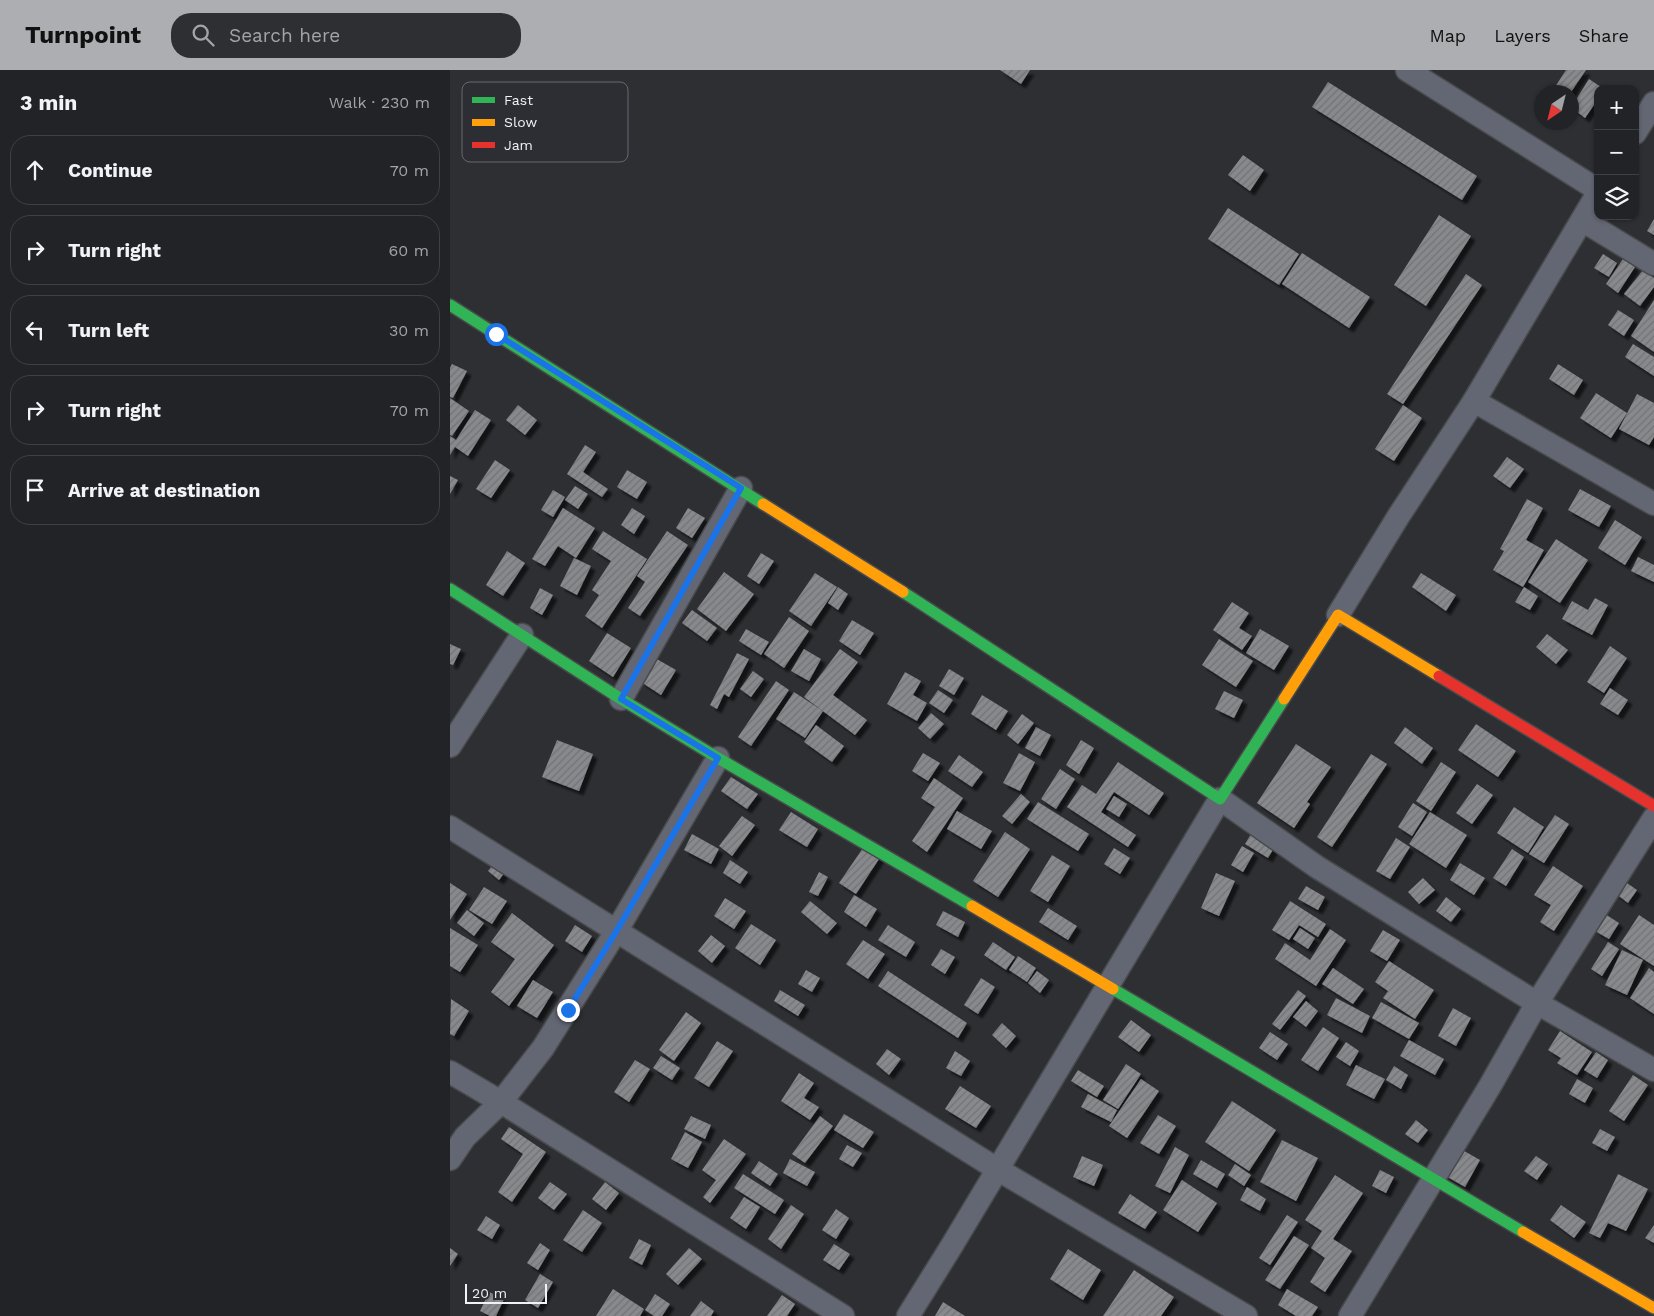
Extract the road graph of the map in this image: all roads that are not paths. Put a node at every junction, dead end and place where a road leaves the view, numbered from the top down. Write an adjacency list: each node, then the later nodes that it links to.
1 (1407, 70): 4 (street)
2 (1654, 103): 3 (street)
3 (1637, 130)
4 (1594, 188)
5 (1594, 198): 6 (street)
6 (1582, 220): 7 (street); 9 (street)
7 (1654, 264)
8 (450, 305): 10 (main road)
9 (1474, 401): 11 (street); 13 (street)
10 (741, 488): 15 (street); 18 (main road)
11 (1654, 504)
12 (450, 589): 14 (main road)
13 (1338, 615): 18 (main road); 19 (main road)
14 (522, 635): 15 (main road); 16 (street)
15 (621, 699): 17 (main road)
16 (450, 746)
17 (718, 758): 22 (street); 23 (main road)
18 (1220, 799): 23 (street); 24 (street)
19 (1654, 806)
20 (1654, 818): 24 (street)
21 (450, 827): 22 (street)
22 (617, 930): 27 (street); 29 (street)
23 (1108, 986): 29 (street); 30 (main road)
24 (1538, 1003): 25 (street); 30 (street)
25 (1654, 1070)
26 (450, 1072): 27 (street)
27 (501, 1102): 28 (street); 32 (street)
28 (450, 1158)
29 (997, 1169): 33 (street); 34 (street)
30 (1432, 1179): 31 (main road); 35 (street)
31 (1654, 1308)
32 (843, 1316)
33 (908, 1316)
34 (1246, 1316)
35 (1350, 1316)

